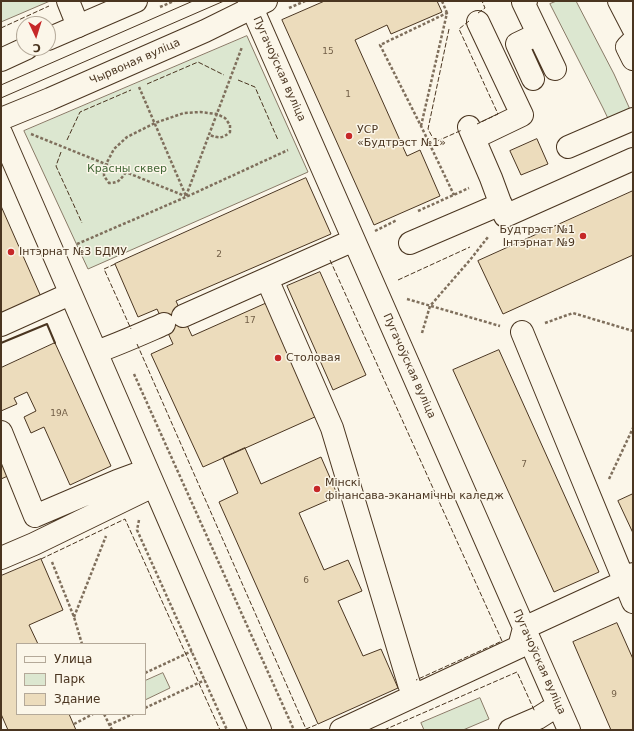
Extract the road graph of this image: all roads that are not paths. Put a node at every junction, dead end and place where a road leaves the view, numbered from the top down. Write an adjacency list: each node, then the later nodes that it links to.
1 (68, 1): 7 (main road)
2 (136, 1): 7 (main road)
3 (526, 1): 9 (main road)
4 (619, 1): 8 (main road)
5 (256, 3): 17 (main road, Чырвоная вуліца); 23 (main road, Пугачоўская вуліца)
6 (478, 22): 22 (main road)
7 (78, 26): 10 (main road)
8 (633, 28)
9 (538, 34): 15 (main road); 16 (main road)
10 (56, 36)
11 (633, 41): 14 (main road)
12 (16, 53): 13 (main road)
13 (1, 60)
14 (633, 60)
15 (555, 69)
16 (532, 78)
17 (1, 119)
18 (633, 119): 20 (main road)
19 (1, 133): 26 (main road)
20 (568, 147)
21 (633, 158): 22 (main road)
22 (503, 210): 24 (main road)
23 (363, 236): 25 (main road); 34 (main road, Пугачоўская вуліца)
24 (410, 243)
25 (267, 279): 29 (main road); 35 (main road)
26 (70, 294): 27 (main road); 29 (main road)
27 (1, 325)
28 (522, 332): 33 (main road)
29 (96, 352): 31 (main road)
30 (1, 432): 31 (main road)
31 (147, 482): 32 (main road); 37 (main road)
32 (1, 558)
33 (630, 586): 34 (main road)
34 (524, 628): 35 (main road); 36 (main road, Пугачоўская вуліца)
35 (414, 696): 38 (main road)
36 (558, 707): 39 (main road); 40 (main road, Пугачоўская вуліца)
37 (260, 730)
38 (341, 730)
39 (510, 730)
40 (569, 730)

